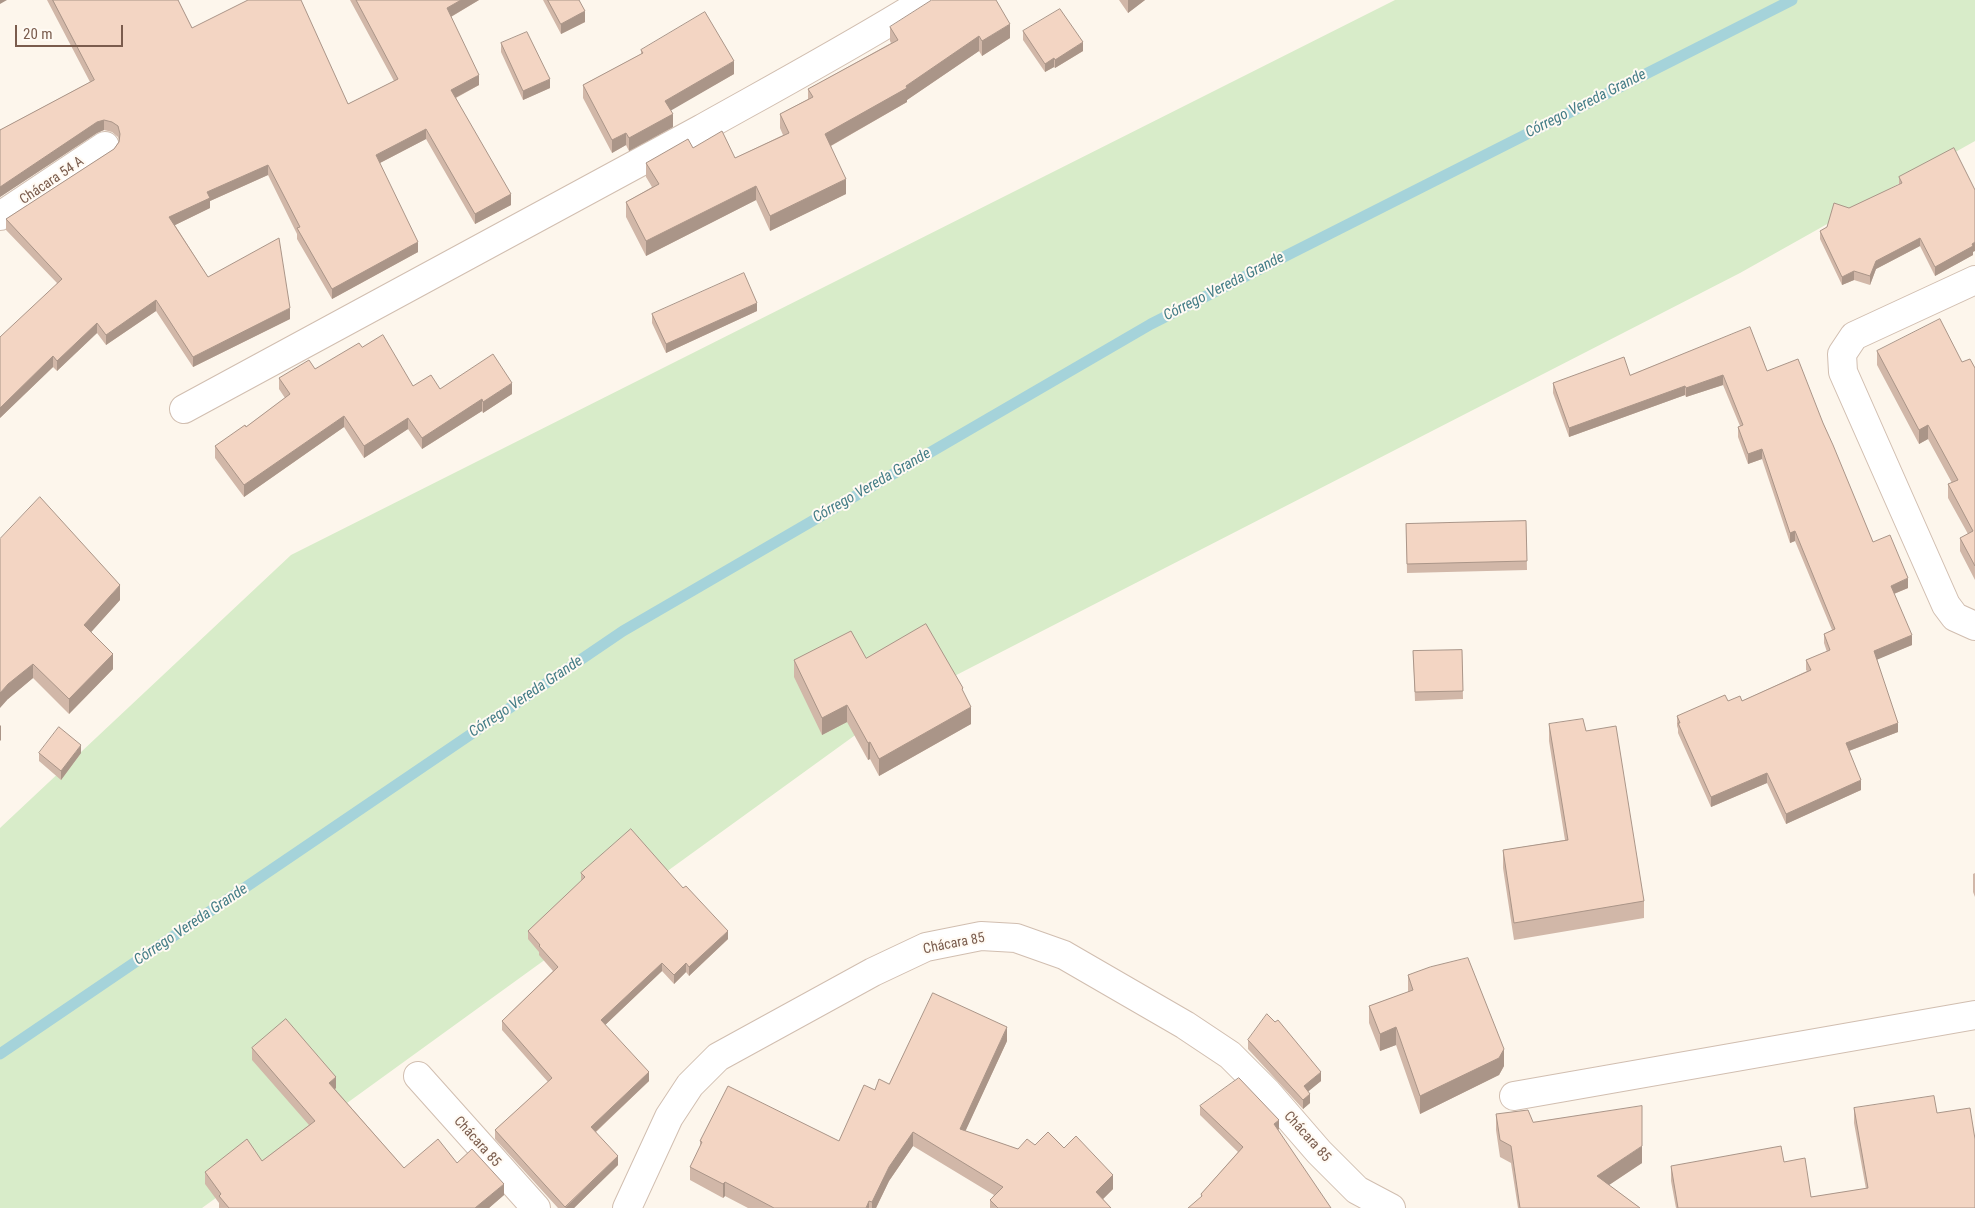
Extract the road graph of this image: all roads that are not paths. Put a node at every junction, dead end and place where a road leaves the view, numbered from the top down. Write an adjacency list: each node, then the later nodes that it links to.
1 (926, 0): 5 (street)
2 (105, 146): 3 (street, Chácara 54 A)
3 (0, 216)
4 (1975, 280): 6 (street)
5 (184, 409)
6 (1975, 626)
7 (1975, 1015): 9 (street)
8 (418, 1076): 10 (street, Chácara 85)
9 (1514, 1096)
10 (536, 1208)
11 (626, 1208): 12 (street, Chácara 85)
12 (1391, 1208)

